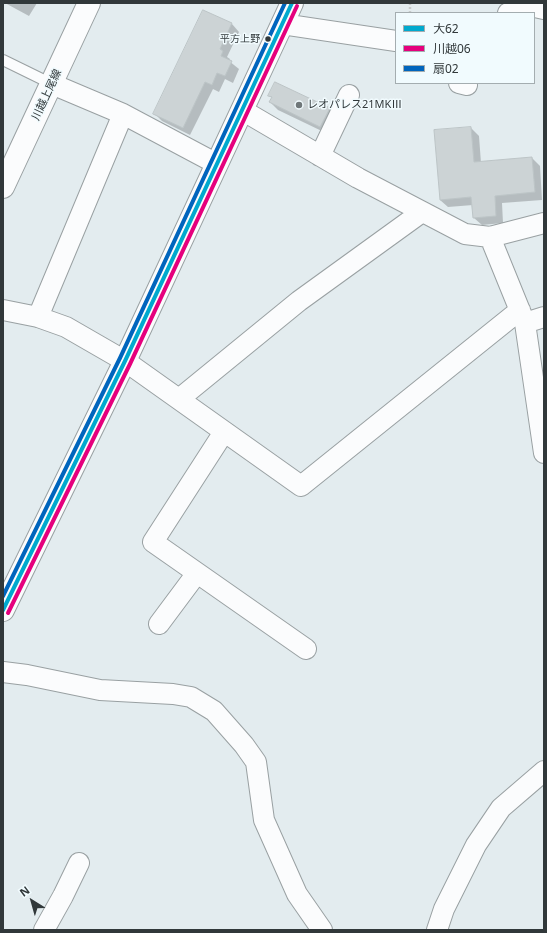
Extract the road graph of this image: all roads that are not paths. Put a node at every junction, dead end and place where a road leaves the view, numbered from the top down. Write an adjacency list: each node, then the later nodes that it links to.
1 (89, 3): 8 (street, 川越上尾線)
2 (292, 3): 5 (street)
3 (532, 5): 4 (street)
4 (511, 12)
5 (282, 24): 6 (street); 10 (street)
6 (395, 41)
7 (3, 60): 8 (lane)
8 (52, 84): 11 (street); 14 (street, 川越上尾線)
9 (349, 94): 12 (street)
10 (242, 110): 12 (street); 13 (street)
11 (123, 114): 13 (street); 20 (street)
12 (320, 156): 15 (street)
13 (217, 164): 22 (street)
14 (3, 187)
15 (422, 212): 17 (street); 23 (street)
16 (544, 222): 17 (street)
17 (490, 237): 19 (street)
18 (3, 310): 20 (street)
19 (522, 316): 21 (street); 24 (street); 25 (street)
20 (38, 317): 22 (street)
21 (544, 318)
22 (125, 361): 23 (street); 27 (street)
23 (179, 399): 24 (street)
24 (224, 432): 26 (street)
25 (544, 452)
26 (198, 573): 28 (street); 29 (street)
27 (3, 610)
28 (159, 624)
29 (306, 649)
30 (3, 672): 34 (street)
31 (544, 772): 35 (street)
32 (79, 863): 33 (street)
33 (44, 930)
34 (322, 930)
35 (437, 930)

